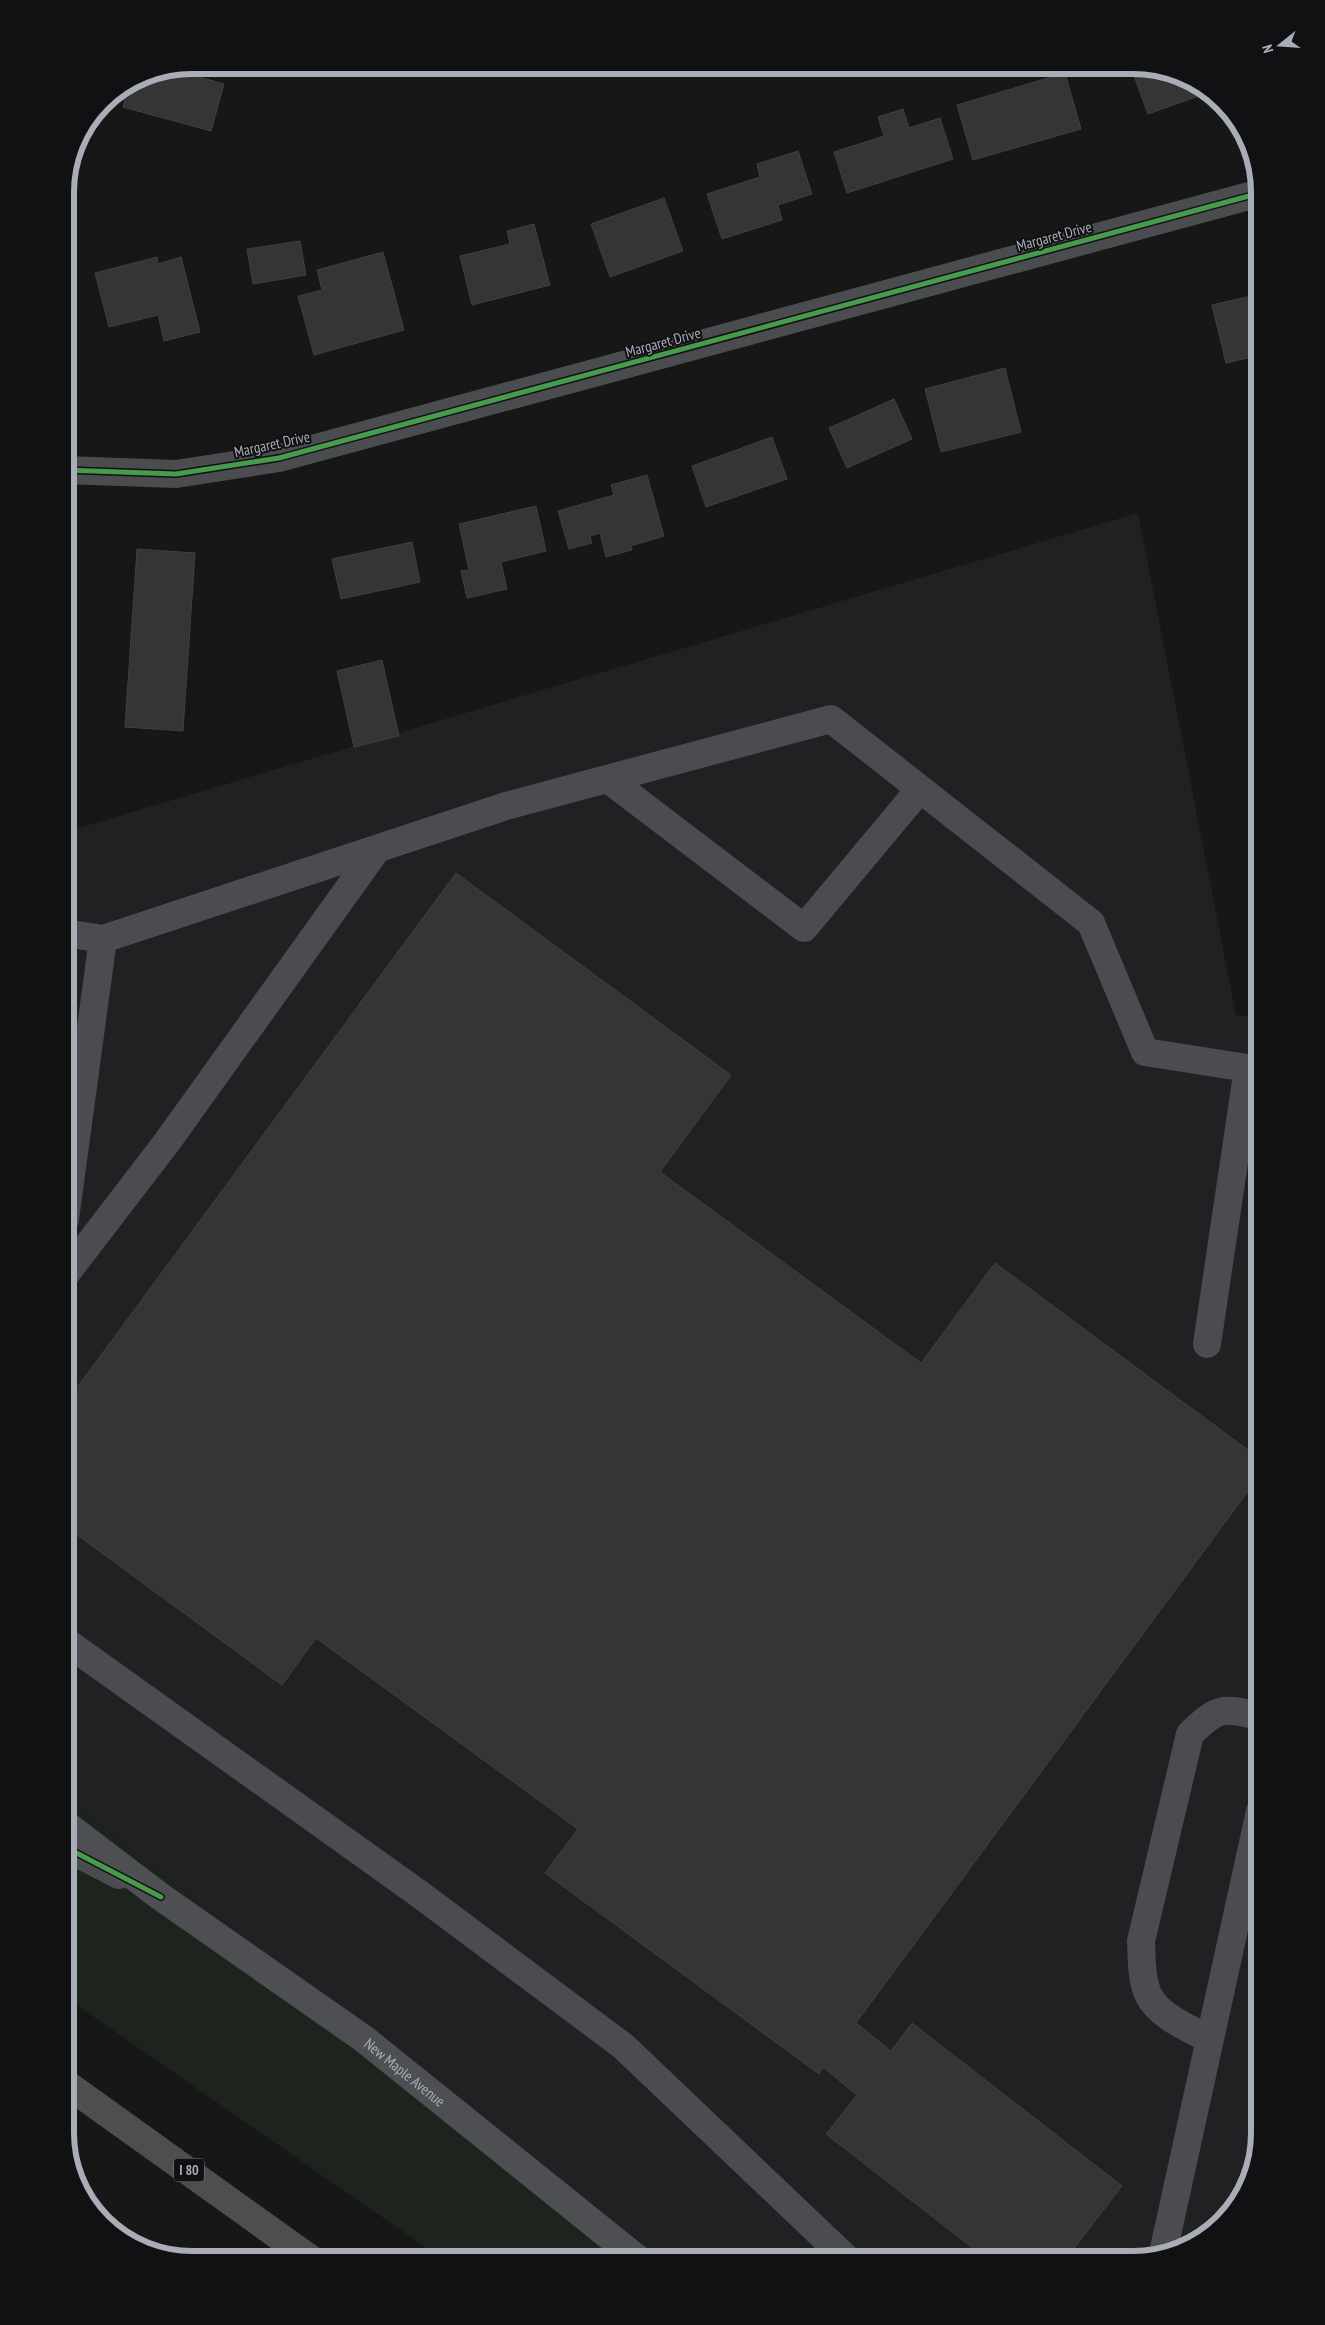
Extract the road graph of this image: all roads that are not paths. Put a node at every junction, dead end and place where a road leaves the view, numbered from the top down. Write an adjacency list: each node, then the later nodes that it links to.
1 (1251, 194): 2 (street, Margaret Drive)
2 (74, 470)
3 (608, 779): 4 (street); 4 (street); 5 (street)
4 (920, 789): 8 (street)
5 (377, 849): 7 (street); 11 (street)
6 (74, 935): 7 (street)
7 (103, 939): 10 (street)
8 (1251, 1069)
9 (1251, 1087): 12 (street)
10 (74, 1153)
11 (74, 1263)
12 (1207, 1344)
13 (74, 1646): 24 (street)
14 (1251, 1714): 19 (street)
15 (74, 1831): 18 (main road, New Maple Avenue)
16 (74, 1852): 18 (street, New Maple Avenue)
17 (1251, 1852): 19 (street)
18 (161, 1897): 23 (main road, New Maple Avenue)
19 (1209, 2040): 21 (street)
20 (74, 2089): 22 (highway, I 80)
21 (1164, 2247)
22 (299, 2251)
23 (628, 2251)
24 (839, 2251)

